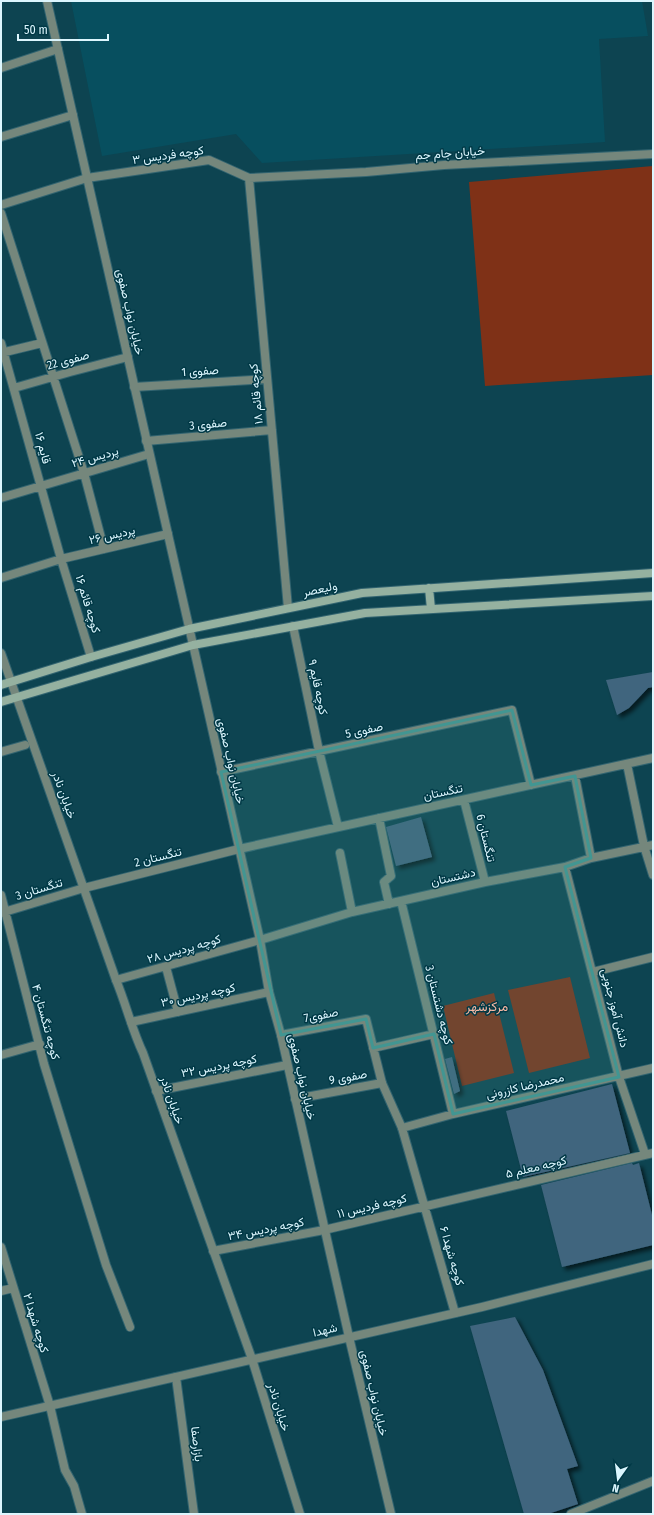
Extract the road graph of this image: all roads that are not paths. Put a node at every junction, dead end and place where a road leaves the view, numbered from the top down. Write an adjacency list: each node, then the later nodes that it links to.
1 (47, 1): 2 (street, خیابان نواب صفوی)
2 (58, 48): 3 (street); 4 (street, خیابان نواب صفوی)
3 (1, 68)
4 (72, 115): 5 (street); 7 (street, خیابان نواب صفوی)
5 (1, 137)
6 (653, 154): 8 (street, خیابان جام جم)
7 (87, 178): 8 (street, کوچه فردیس ۳); 9 (street, کوچه فردیس ۳); 14 (street, خیابان نواب صفوی)
8 (249, 178): 16 (street, کوچه قائم ۱۸)
9 (1, 205)
10 (1, 213): 12 (street)
11 (1, 343): 13 (street, قایم ۱۶)
12 (42, 343): 13 (street); 15 (street)
13 (3, 352): 18 (street, قایم ۱۶)
14 (128, 357): 15 (street, صفوی 22); 17 (street, خیابان نواب صفوی)
15 (53, 377): 18 (street, صفوی 22); 22 (street)
16 (267, 379): 17 (street, صفوی 1); 19 (street, کوچه قائم ۱۸)
17 (134, 387): 20 (street, خیابان نواب صفوی)
18 (14, 388): 23 (street, قایم ۱۶)
19 (272, 430): 20 (street, صفوی 3); 32 (street, کوچه قائم ۱۸)
20 (146, 441): 21 (street, خیابان نواب صفوی)
21 (149, 454): 22 (street, پردیس ۲۴); 25 (street, خیابان نواب صفوی)
22 (84, 473): 23 (street, پردیس ۲۴); 26 (street)
23 (41, 485): 24 (street, پردیس ۲۴); 27 (street, قایم ۱۶)
24 (1, 498)
25 (168, 534): 26 (street, پردیس ۲۶); 35 (street, خیابان نواب صفوی)
26 (104, 549): 27 (street, پردیس ۲۶)
27 (62, 559): 29 (street, پردیس ۲۶); 38 (street, کوچه قائم ۱۶)
28 (653, 573): 30 (main road, ولیعصر)
29 (1, 578)
30 (429, 588): 32 (main road, ولیعصر); 33 (main road)
31 (653, 596): 33 (main road)
32 (288, 608): 35 (main road, ولیعصر)
33 (431, 609): 34 (main road)
34 (293, 626): 36 (main road); 45 (street, کوچه قایم ۹)
35 (189, 629): 36 (street, خیابان نواب صفوی); 38 (main road, ولیعصر)
36 (193, 645): 41 (main road); 48 (street, خیابان نواب صفوی)
37 (1, 653): 39 (street, خیابان نادر)
38 (91, 657): 39 (main road, ولیعصر)
39 (11, 682): 40 (main road, ولیعصر); 41 (street, خیابان نادر)
40 (1, 685)
41 (16, 697): 42 (main road); 62 (street, خیابان نادر)
42 (1, 702)
43 (24, 745): 44 (street)
44 (1, 752)
45 (319, 752): 48 (street, صفوی 5); 50 (street, صفوی 5); 53 (street, کوچه قایم ۹)
46 (653, 758): 47 (street, تنگستان)
47 (627, 764): 49 (street, تنگستان); 55 (street)
48 (221, 772): 56 (street, خیابان نواب صفوی)
49 (575, 776): 50 (street, تنگستان); 58 (street)
50 (531, 785): 51 (street, تنگستان)
51 (464, 800): 52 (street, تنگستان); 61 (street, تنگستان 6)
52 (379, 818): 53 (street, تنگستان); 65 (street)
53 (338, 827): 56 (street, تنگستان)
54 (653, 844): 55 (street, دشتستان)
55 (644, 846): 58 (street, دشتستان); 60 (street)
56 (238, 849): 62 (street, تنگستان 2); 68 (street, خیابان نواب صفوی)
57 (340, 853): 67 (street)
58 (591, 858): 59 (street, دشتستان)
59 (565, 866): 61 (street, دشتستان); 71 (street, دانش آموز جنوبی)
60 (653, 876)
61 (484, 882): 64 (street, دشتستان)
62 (84, 888): 66 (street, تنگستان 3); 72 (street, خیابان نادر)
63 (1, 895): 66 (street, کوچه تنگستان ۴)
64 (401, 901): 65 (street, دشتستان); 77 (street, کوچه دشتستان 3)
65 (389, 904): 67 (street, دشتستان)
66 (4, 912): 79 (street, کوچه تنگستان ۴)
67 (352, 912): 68 (street, دشتستان)
68 (260, 940): 70 (street, کوچه پردیس ۲۸); 73 (street, خیابان نواب صفوی)
69 (653, 957): 71 (street)
70 (166, 967): 72 (street, کوچه پردیس ۲۸); 74 (street)
71 (593, 972): 84 (street, دانش آموز جنوبی)
72 (116, 980): 76 (street, خیابان نادر)
73 (269, 992): 74 (street, کوچه پردیس ۳۰); 78 (street, خیابان نواب صفوی)
74 (178, 1012): 76 (street, کوچه پردیس ۳۰)
75 (366, 1019): 78 (street, صفوی7); 80 (street, کوچه شهدا ۶)
76 (132, 1022): 86 (street, خیابان نادر)
77 (434, 1034): 80 (street); 88 (street, کوچه دشتستان 3)
78 (281, 1035): 82 (street, خیابان نواب صفوی)
79 (40, 1044): 81 (street); 99 (street, کوچه تنگستان ۴)
80 (374, 1048): 85 (street, کوچه شهدا ۶)
81 (1, 1055)
82 (287, 1065): 86 (street, کوچه پردیس ۳۲); 87 (street, خیابان نواب صفوی)
83 (653, 1068): 84 (street, محمدرضا کازرونی)
84 (619, 1077): 88 (street, محمدرضا کازرونی); 90 (street, دانش آموز جنوبی)
85 (382, 1083): 87 (street, صفوی 9); 89 (street, کوچه شهدا ۶)
86 (156, 1091): 94 (street, خیابان نادر)
87 (295, 1099): 92 (street, خیابان نواب صفوی)
88 (453, 1114): 89 (street, محمدرضا کازرونی)
89 (402, 1128): 91 (street, کوچه شهدا ۶)
90 (649, 1153): 91 (street, کوچه معلم ۵)
91 (426, 1206): 92 (street, کوچه فردیس ۱۱); 98 (street, کوچه شهدا ۶)
92 (324, 1230): 94 (street, کوچه پردیس ۳۴); 100 (street, خیابان نواب صفوی)
93 (1, 1247): 96 (street, کوچه شهدا ۲)
94 (213, 1251): 101 (street, خیابان نادر)
95 (653, 1264): 98 (street, شهدا)
96 (13, 1288): 97 (street); 103 (street, کوچه شهدا ۲)
97 (1, 1291)
98 (455, 1313): 100 (street, شهدا)
99 (130, 1328)
100 (349, 1337): 101 (street, شهدا); 109 (street, خیابان نواب صفوی)
101 (252, 1359): 102 (street, شهدا); 108 (street, خیابان نادر)
102 (176, 1377): 103 (street, شهدا); 107 (street, بازارصفا)
103 (50, 1406): 104 (street, شهدا); 106 (street, کوچه شهدا ۲)
104 (1, 1417)
105 (653, 1482): 110 (street)
106 (82, 1514)
107 (194, 1514)
108 (300, 1514)
109 (391, 1514)
110 (571, 1514)

